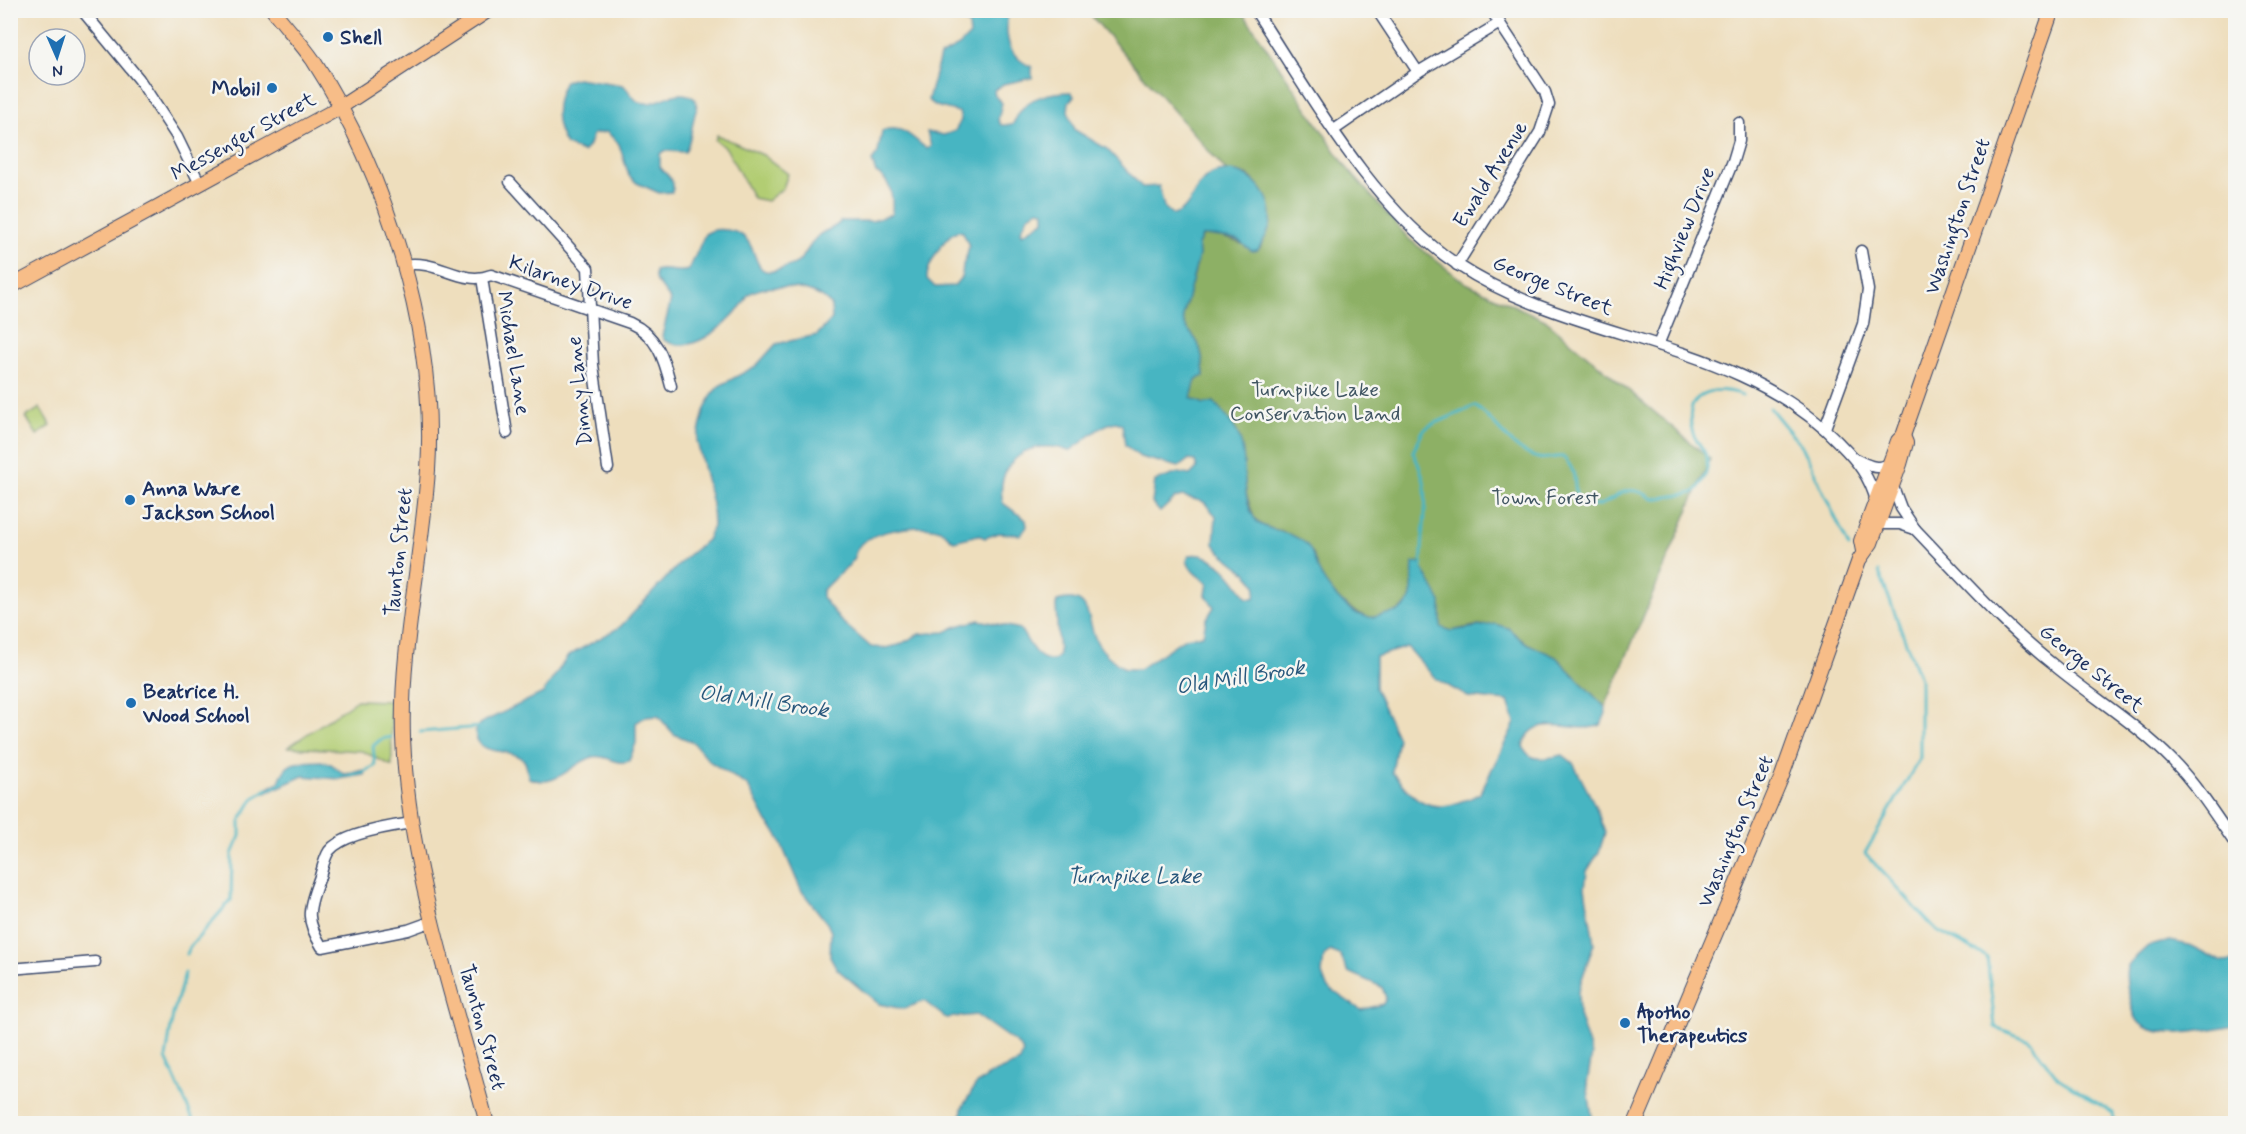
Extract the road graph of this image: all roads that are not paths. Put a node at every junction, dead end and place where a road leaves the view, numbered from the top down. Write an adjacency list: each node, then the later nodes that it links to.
1 (82, 10): 14 (street)
2 (273, 10): 10 (main road, Taunton Street)
3 (489, 10): 10 (main road, Messenger Street)
4 (1255, 10): 12 (street, George Street)
5 (1377, 10): 9 (street)
6 (1491, 10): 8 (street, Ewald Avenue)
7 (2052, 10): 25 (main road, Washington Street)
8 (1500, 23): 9 (street); 16 (street, Ewald Avenue)
9 (1418, 72): 12 (street)
10 (339, 108): 14 (main road, Messenger Street); 17 (main road, Taunton Street)
11 (1740, 123): 21 (street, Highview Drive)
12 (1334, 130): 16 (street, George Street)
13 (510, 182): 20 (street, Dinny Lane)
14 (200, 184): 19 (main road, Messenger Street)
15 (1861, 251): 23 (street)
16 (1457, 264): 21 (street, George Street)
17 (403, 265): 18 (street, Kilarney Drive); 34 (main road, Taunton Street)
18 (482, 279): 20 (street, Kilarney Drive); 24 (street, Michael Lane)
19 (10, 287)
20 (591, 310): 22 (street, Kilarney Drive); 28 (street, Dinny Lane)
21 (1658, 345): 23 (street, George Street)
22 (671, 386)
23 (1825, 428): 26 (street, George Street)
24 (507, 433)
25 (1903, 436): 27 (main road, Washington Street); 29 (main road, Washington Street)
26 (1855, 459): 27 (street); 30 (street, George Street)
27 (1890, 463): 30 (main road, Washington Street)
28 (608, 468)
29 (1892, 484): 31 (main road, Washington Street); 32 (street, George Street)
30 (1876, 501): 33 (main road, Washington Street)
31 (1878, 524): 32 (street); 33 (main road, Washington Street)
32 (1915, 529): 35 (street, George Street)
33 (1863, 551): 40 (main road, Washington Street)
34 (412, 823): 36 (main road, Taunton Street); 36 (street)
35 (2235, 845)
36 (433, 921): 39 (main road, Taunton Street)
37 (95, 962): 38 (street)
38 (10, 969)
39 (487, 1124)
40 (1635, 1124)

